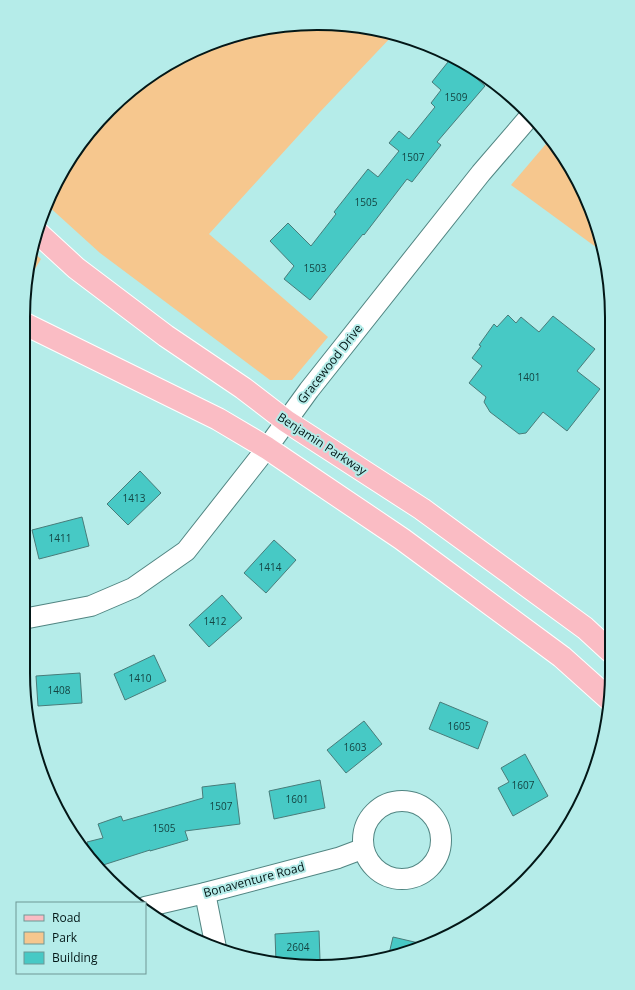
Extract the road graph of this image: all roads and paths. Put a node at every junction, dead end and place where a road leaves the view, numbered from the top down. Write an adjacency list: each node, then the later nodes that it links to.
1 (527, 120): 4 (street, Gracewood Drive)
2 (42, 237): 4 (main road, Benjamin Parkway)
3 (30, 326): 5 (main road)
4 (286, 422): 5 (street, Gracewood Drive); 7 (main road, Benjamin Parkway)
5 (267, 448): 6 (street, Gracewood Drive); 8 (main road)
6 (30, 617)
7 (605, 646)
8 (604, 694)
9 (362, 849): 10 (street, Bonaventure Road)
10 (206, 893): 11 (street, Bonaventure Road); 12 (street)
11 (149, 906)
12 (215, 941)

